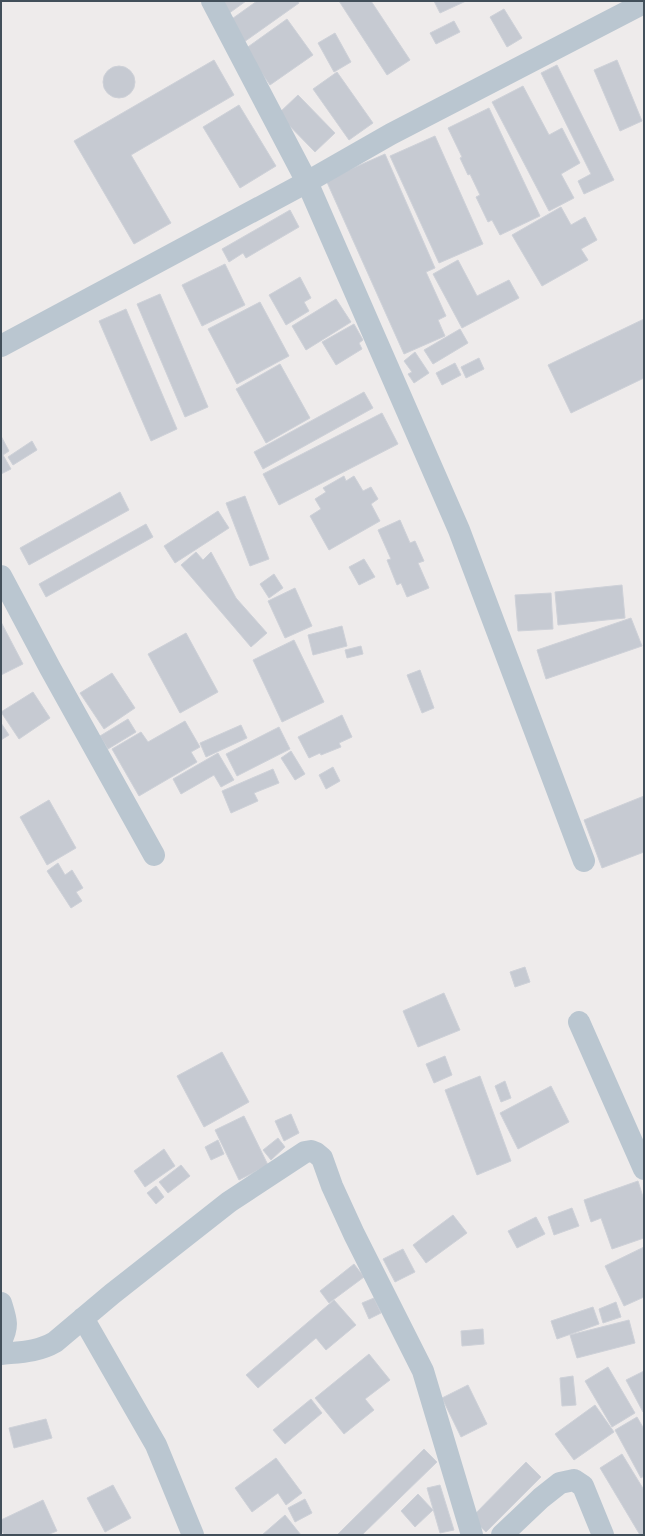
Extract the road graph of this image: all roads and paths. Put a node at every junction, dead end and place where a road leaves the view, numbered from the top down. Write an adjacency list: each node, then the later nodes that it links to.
1 (212, 1): 3 (street)
2 (644, 3): 3 (street)
3 (307, 182): 4 (street); 7 (street)
4 (1, 346)
5 (1, 576): 6 (street)
6 (154, 855)
7 (584, 861)
8 (579, 1022): 9 (street)
9 (644, 1169)
10 (1, 1303): 12 (street)
11 (83, 1318): 13 (street); 14 (street); 15 (street)
12 (1, 1341)
13 (1, 1354)
14 (193, 1535)
15 (472, 1535)
16 (502, 1535): 17 (street)
17 (603, 1535)

